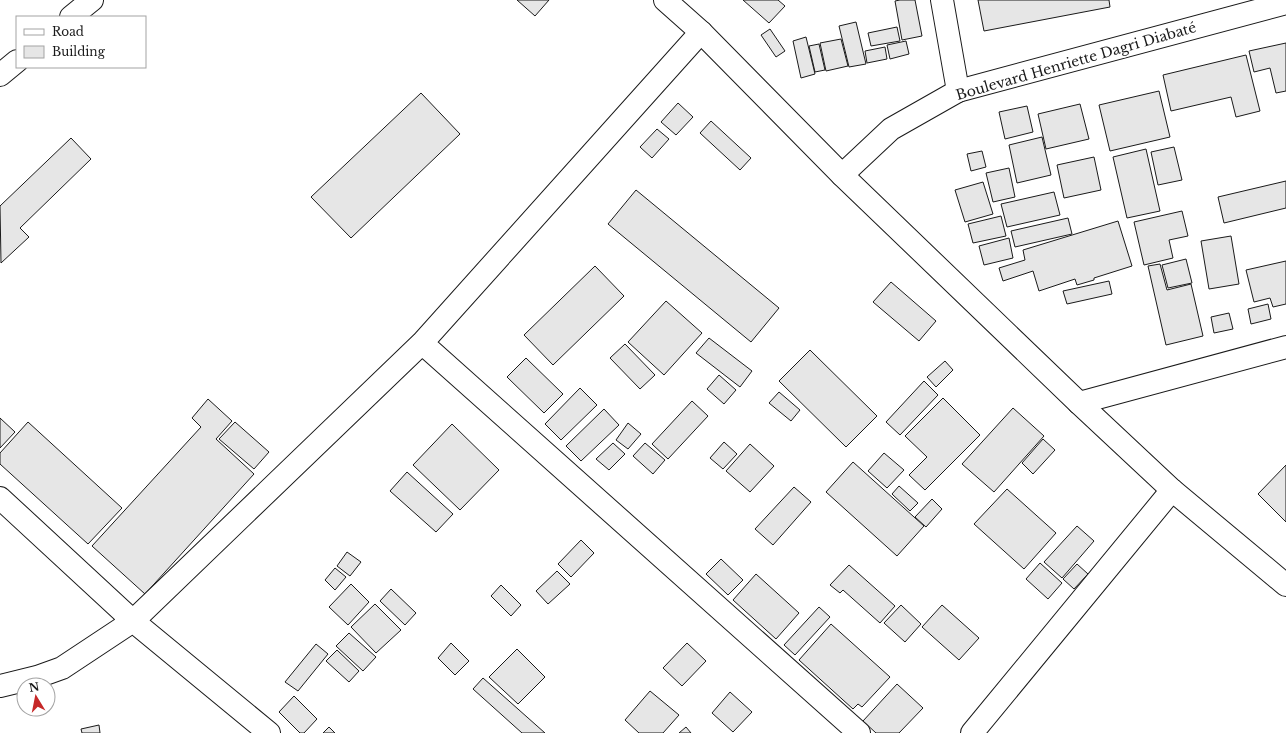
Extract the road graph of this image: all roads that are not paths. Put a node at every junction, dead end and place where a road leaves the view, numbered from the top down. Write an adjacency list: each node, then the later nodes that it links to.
1 (92, 0): 6 (street)
2 (665, 0): 7 (street)
3 (942, 0): 10 (street)
4 (1286, 3): 5 (street, Boulevard Henriette Dagri Diabaté)
5 (1263, 5): 10 (street, Boulevard Henriette Dagri Diabaté)
6 (72, 16)
7 (701, 32): 11 (street); 12 (street)
8 (16, 62): 9 (street)
9 (0, 75)
10 (958, 91): 11 (street, Boulevard Henriette Dagri Diabaté)
11 (842, 174): 14 (street)
12 (422, 343): 18 (street); 21 (street)
13 (1286, 347): 14 (street)
14 (1079, 403): 15 (street)
15 (1172, 490): 17 (street); 22 (street)
16 (0, 498): 18 (street)
17 (1286, 586)
18 (133, 621): 19 (street); 20 (street)
19 (0, 686)
20 (269, 733)
21 (859, 733)
22 (972, 733)

